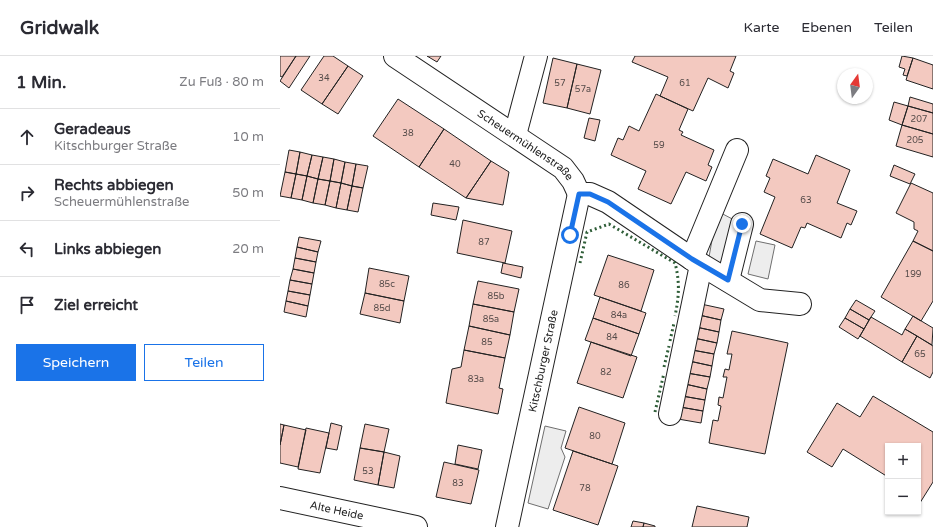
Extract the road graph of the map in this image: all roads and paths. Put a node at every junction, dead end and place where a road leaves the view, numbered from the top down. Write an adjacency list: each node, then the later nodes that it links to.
1 (395, 56): 3 (street, Scheuermühlenstraße)
2 (536, 56): 3 (street)
3 (515, 135): 5 (street, Scheuermühlenstraße)
4 (738, 150): 7 (street)
5 (579, 194): 7 (street, Scheuermühlenstraße); 13 (street, Kitschburger Straße)
6 (742, 224): 8 (street)
7 (697, 262): 8 (street, Scheuermühlenstraße); 10 (street)
8 (728, 280): 9 (street, Scheuermühlenstraße)
9 (800, 304)
10 (670, 414)
11 (280, 498): 12 (street, Alte Heide)
12 (416, 527)
13 (507, 527)

